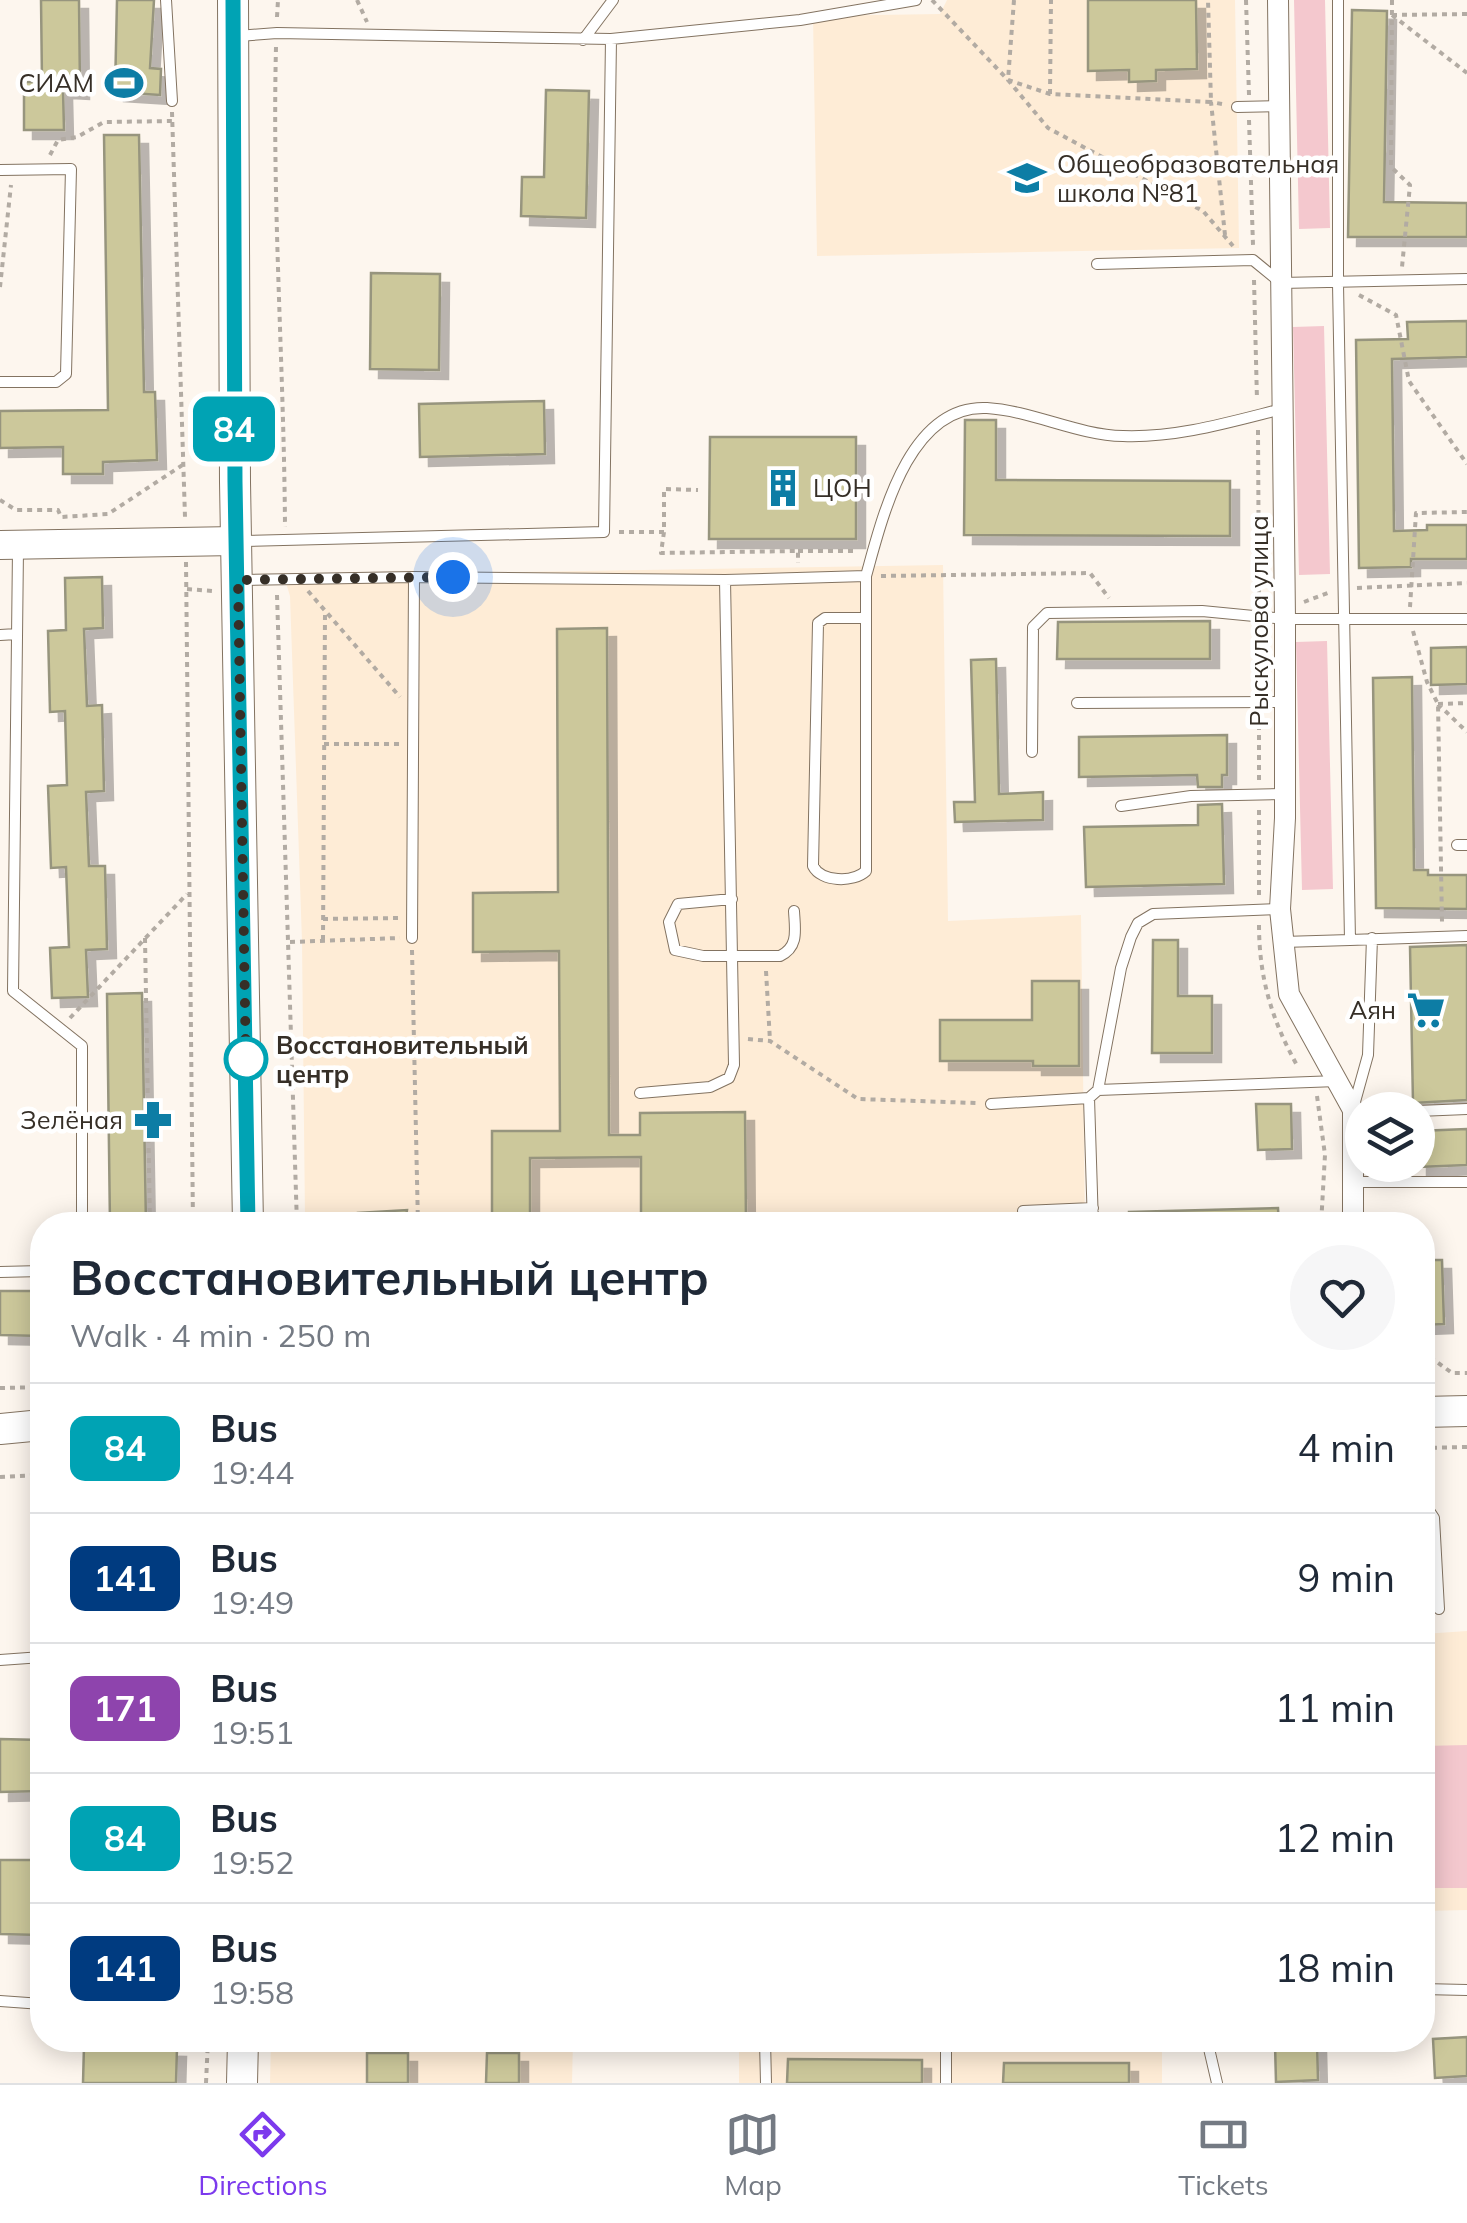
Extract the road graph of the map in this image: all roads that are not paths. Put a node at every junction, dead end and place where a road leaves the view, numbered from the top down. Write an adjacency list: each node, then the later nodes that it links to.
1 (166, 0): 10 (lane)
2 (233, 0): 7 (main road)
3 (613, 0): 8 (lane)
4 (916, 0): 9 (lane)
5 (1278, 0): 12 (street, Рыскулова улица)
6 (1338, 0): 17 (lane)
7 (232, 37): 8 (lane); 20 (main road)
8 (584, 40): 9 (lane)
9 (611, 40): 20 (lane)
10 (172, 101)
11 (1243, 106): 12 (lane)
12 (1278, 106): 16 (street, Рыскулова улица)
13 (6, 170): 18 (lane)
14 (1097, 264): 16 (lane)
15 (1467, 279): 17 (lane)
16 (1281, 283): 17 (lane); 19 (street, Рыскулова улица)
17 (1338, 284): 28 (lane)
18 (0, 382)
19 (1283, 409): 22 (lane); 27 (street, Рыскулова улица)
20 (236, 541): 21 (street); 24 (main road)
21 (9, 544): 30 (lane)
22 (866, 576): 25 (lane); 26 (lane)
23 (414, 577): 24 (lane); 25 (lane); 41 (lane)
24 (238, 580): 60 (main road)
25 (725, 580): 37 (lane)
26 (865, 618): 26 (lane)
27 (1286, 619): 28 (lane); 32 (street, Рыскулова улица); 34 (lane)
28 (1343, 619): 29 (lane); 43 (lane)
29 (1467, 619)
30 (17, 634): 31 (lane); 59 (lane)
31 (0, 635)
32 (1285, 702): 33 (lane); 35 (street, Рыскулова улица)
33 (1077, 703)
34 (1032, 752)
35 (1285, 794): 36 (lane); 38 (street, Рыскулова улица)
36 (1121, 806)
37 (732, 899): 45 (lane); 45 (lane)
38 (1270, 905): 44 (street, Рыскулова улица); 49 (lane)
39 (794, 911): 45 (lane)
40 (1467, 936): 42 (lane)
41 (412, 938)
42 (1372, 938): 43 (lane); 47 (lane)
43 (1350, 940): 44 (lane)
44 (1282, 942): 46 (street, Рыскулова улица)
45 (734, 957): 48 (lane)
46 (1337, 1082): 49 (lane); 50 (street, Рыскулова улица)
47 (1360, 1092)
48 (640, 1093)
49 (1094, 1094): 51 (lane); 57 (lane)
50 (1345, 1095)
51 (990, 1104)
52 (1467, 1109): 53 (lane)
53 (1435, 1110)
54 (1352, 1182): 62 (street)
55 (1435, 1182): 56 (lane)
56 (1467, 1182)
57 (1093, 1208): 58 (lane); 61 (lane)
58 (1022, 1211)
59 (82, 1212)
60 (248, 1212)
61 (1093, 1212)
62 (1353, 1212)
63 (0, 1272): 64 (lane)
64 (30, 1272)
65 (1467, 1411): 66 (main road)
66 (1435, 1412)
67 (30, 1427): 68 (main road)
68 (0, 1429)
69 (1435, 1536): 70 (lane)
70 (1439, 1609)
71 (30, 1658): 72 (lane)
72 (0, 1660)
73 (1435, 1990): 74 (lane)
74 (1467, 1990)
75 (0, 2002): 76 (lane)
76 (30, 2003)
77 (243, 2052): 81 (main road)
78 (765, 2052): 82 (lane)
79 (946, 2052): 83 (lane)
80 (1210, 2052): 84 (lane)
81 (242, 2083)
82 (766, 2083)
83 (946, 2083)
84 (1217, 2083)

